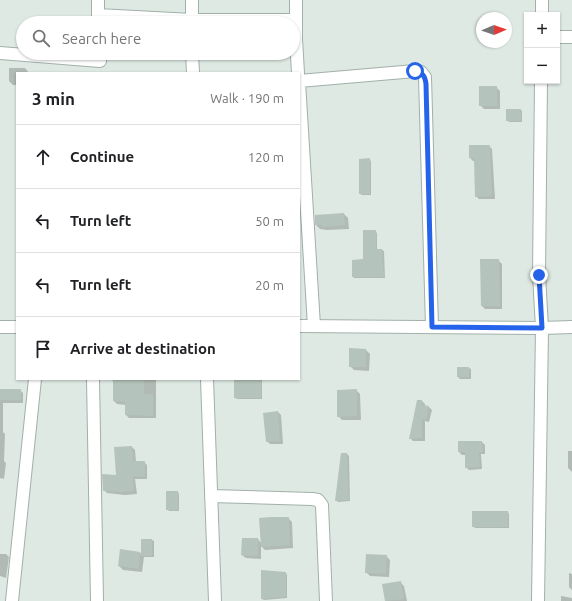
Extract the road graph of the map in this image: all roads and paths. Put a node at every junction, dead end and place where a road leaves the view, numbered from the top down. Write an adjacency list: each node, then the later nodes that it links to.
1 (98, 0): 6 (street)
2 (192, 0): 7 (street)
3 (296, 0): 8 (street)
4 (542, 0): 5 (street)
5 (542, 12)
6 (98, 16)
7 (192, 16)
8 (296, 16)
9 (560, 37): 10 (street)
10 (572, 37)
11 (0, 53): 12 (street)
12 (16, 54)
13 (78, 60): 16 (street)
14 (192, 60): 17 (street)
15 (298, 60): 18 (street)
16 (100, 62)
17 (193, 72)
18 (298, 72)
19 (300, 82): 26 (street)
20 (542, 84): 28 (street)
21 (300, 98): 23 (street)
22 (300, 326): 23 (street)
23 (314, 326): 26 (street)
24 (0, 327): 25 (street)
25 (16, 327)
26 (432, 327): 28 (street)
27 (572, 327): 28 (street)
28 (542, 328): 37 (street)
29 (35, 380): 33 (street)
30 (93, 380): 34 (street)
31 (206, 380): 32 (street)
32 (211, 496): 35 (street); 36 (street)
33 (12, 601)
34 (97, 601)
35 (215, 601)
36 (326, 601)
37 (538, 601)

